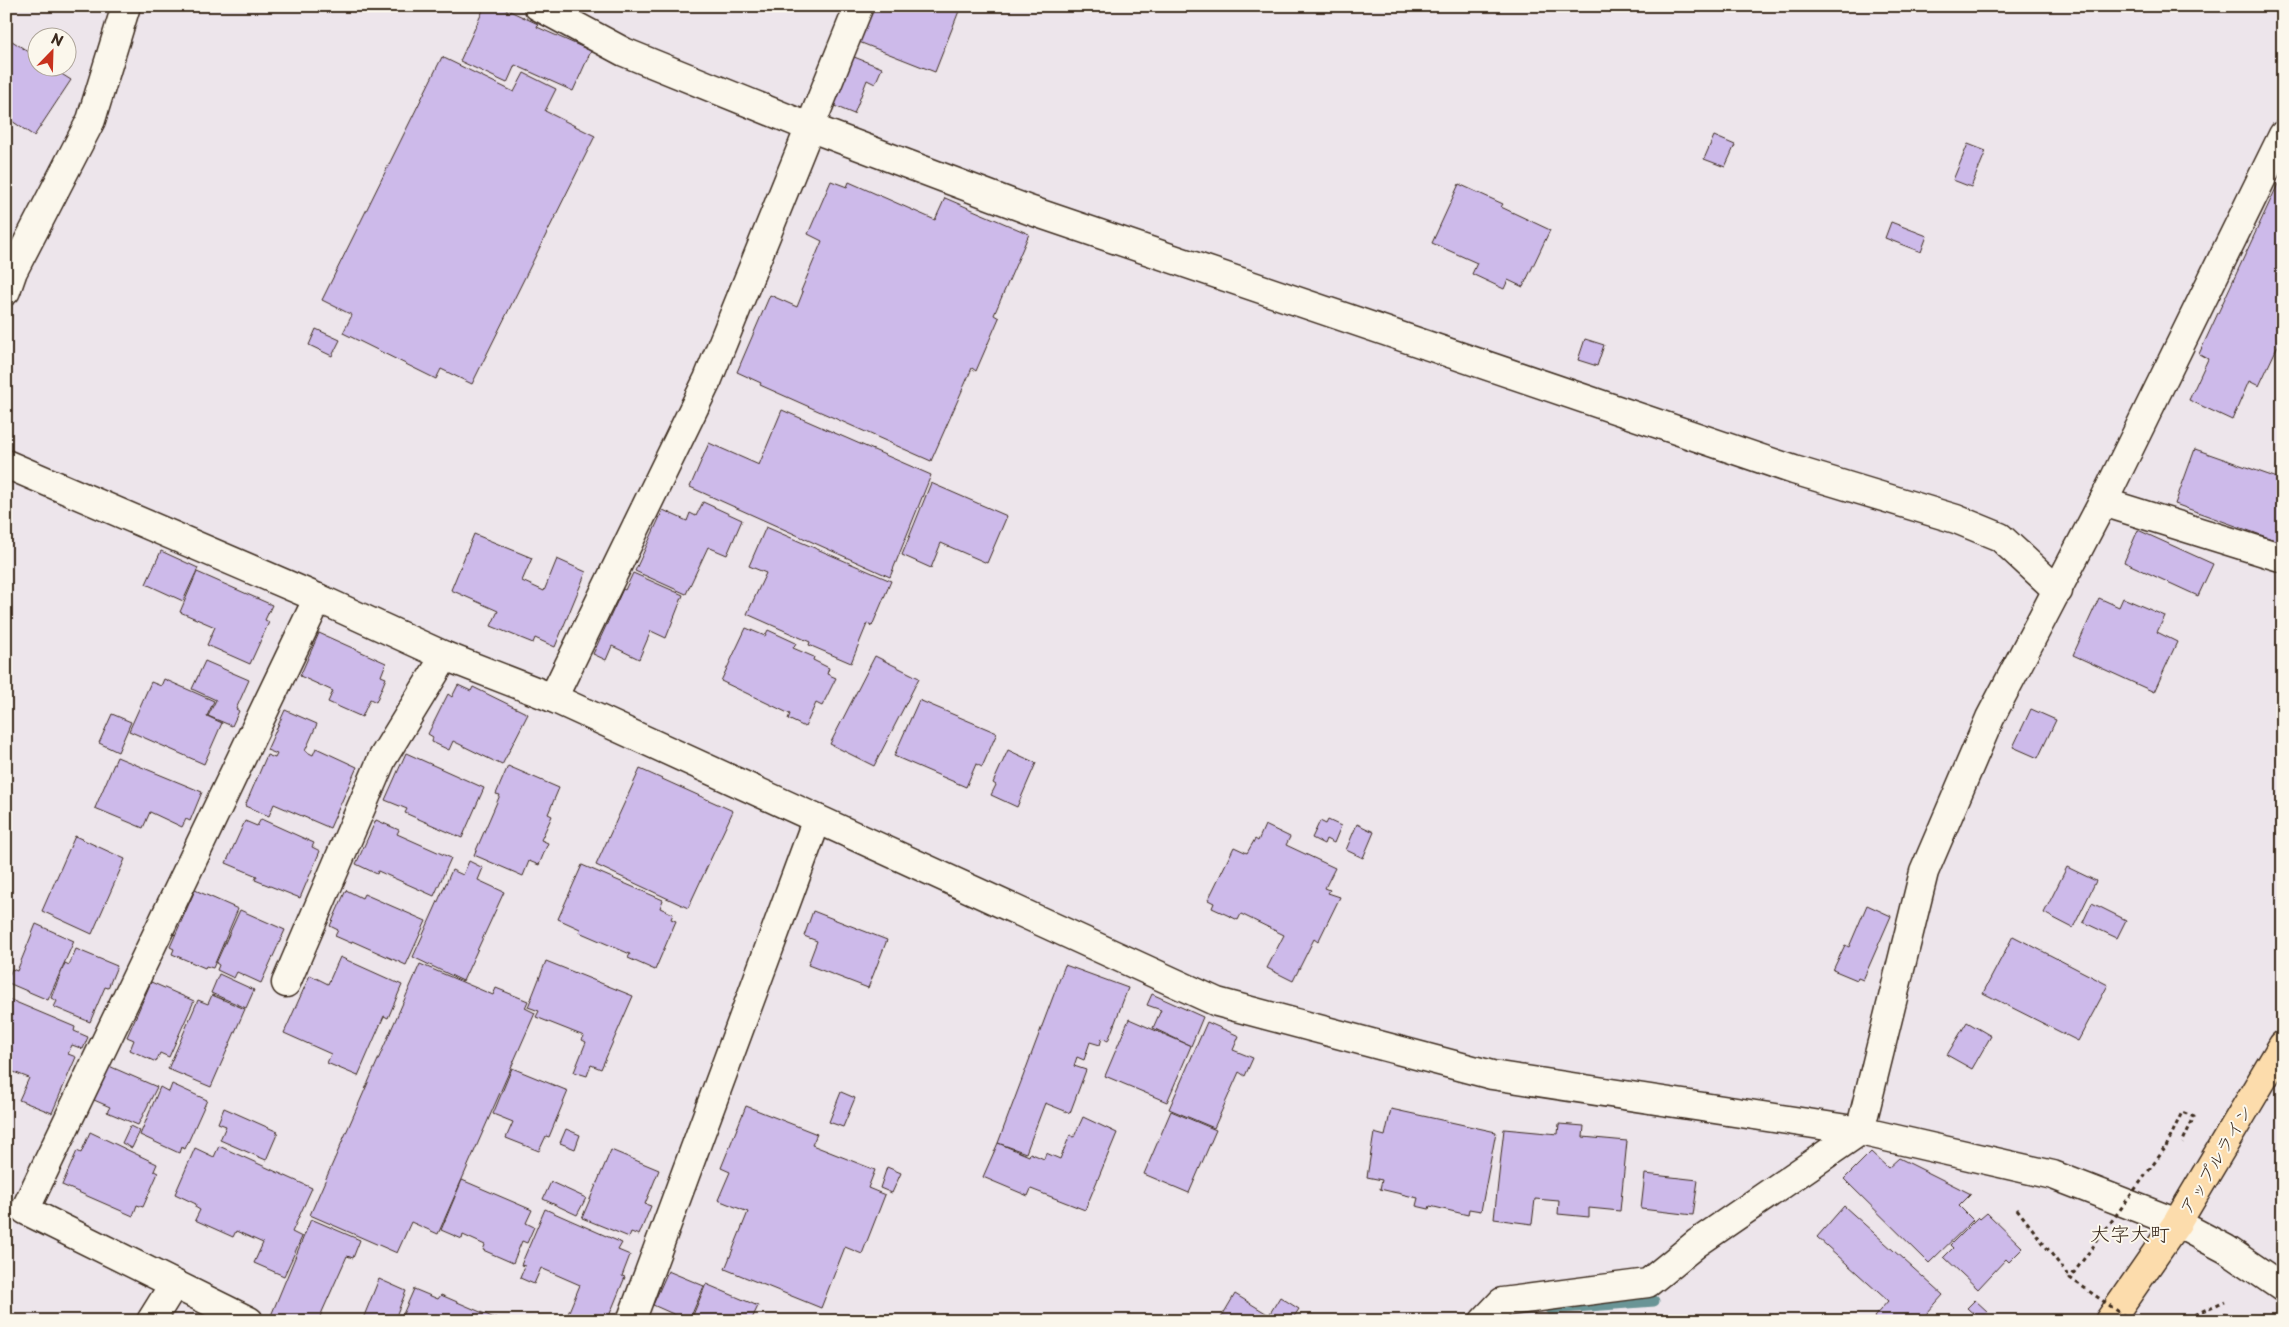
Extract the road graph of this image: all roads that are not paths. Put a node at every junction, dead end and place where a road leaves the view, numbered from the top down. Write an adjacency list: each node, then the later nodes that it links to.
1 (126, 6): 6 (street)
2 (538, 6): 4 (street)
3 (859, 6): 4 (street)
4 (809, 127): 10 (street); 13 (street)
5 (2283, 135): 8 (street)
6 (6, 292)
7 (6, 464): 11 (street)
8 (2103, 502): 9 (street); 10 (street)
9 (2283, 558)
10 (2058, 591): 17 (street)
11 (318, 598): 12 (street); 18 (street)
12 (445, 656): 13 (street); 15 (street)
13 (553, 698): 14 (street)
14 (817, 819): 17 (street); 24 (street)
15 (286, 983)
16 (2283, 1045): 19 (highway, アップルライン)
17 (1860, 1131): 19 (street); 25 (street)
18 (16, 1205): 20 (street)
19 (2176, 1223): 21 (street); 26 (highway, アップルライン)
20 (174, 1284): 22 (street); 23 (street)
21 (2283, 1288)
22 (151, 1321)
23 (248, 1321)
24 (631, 1321)
25 (1484, 1321)
26 (2109, 1321)

